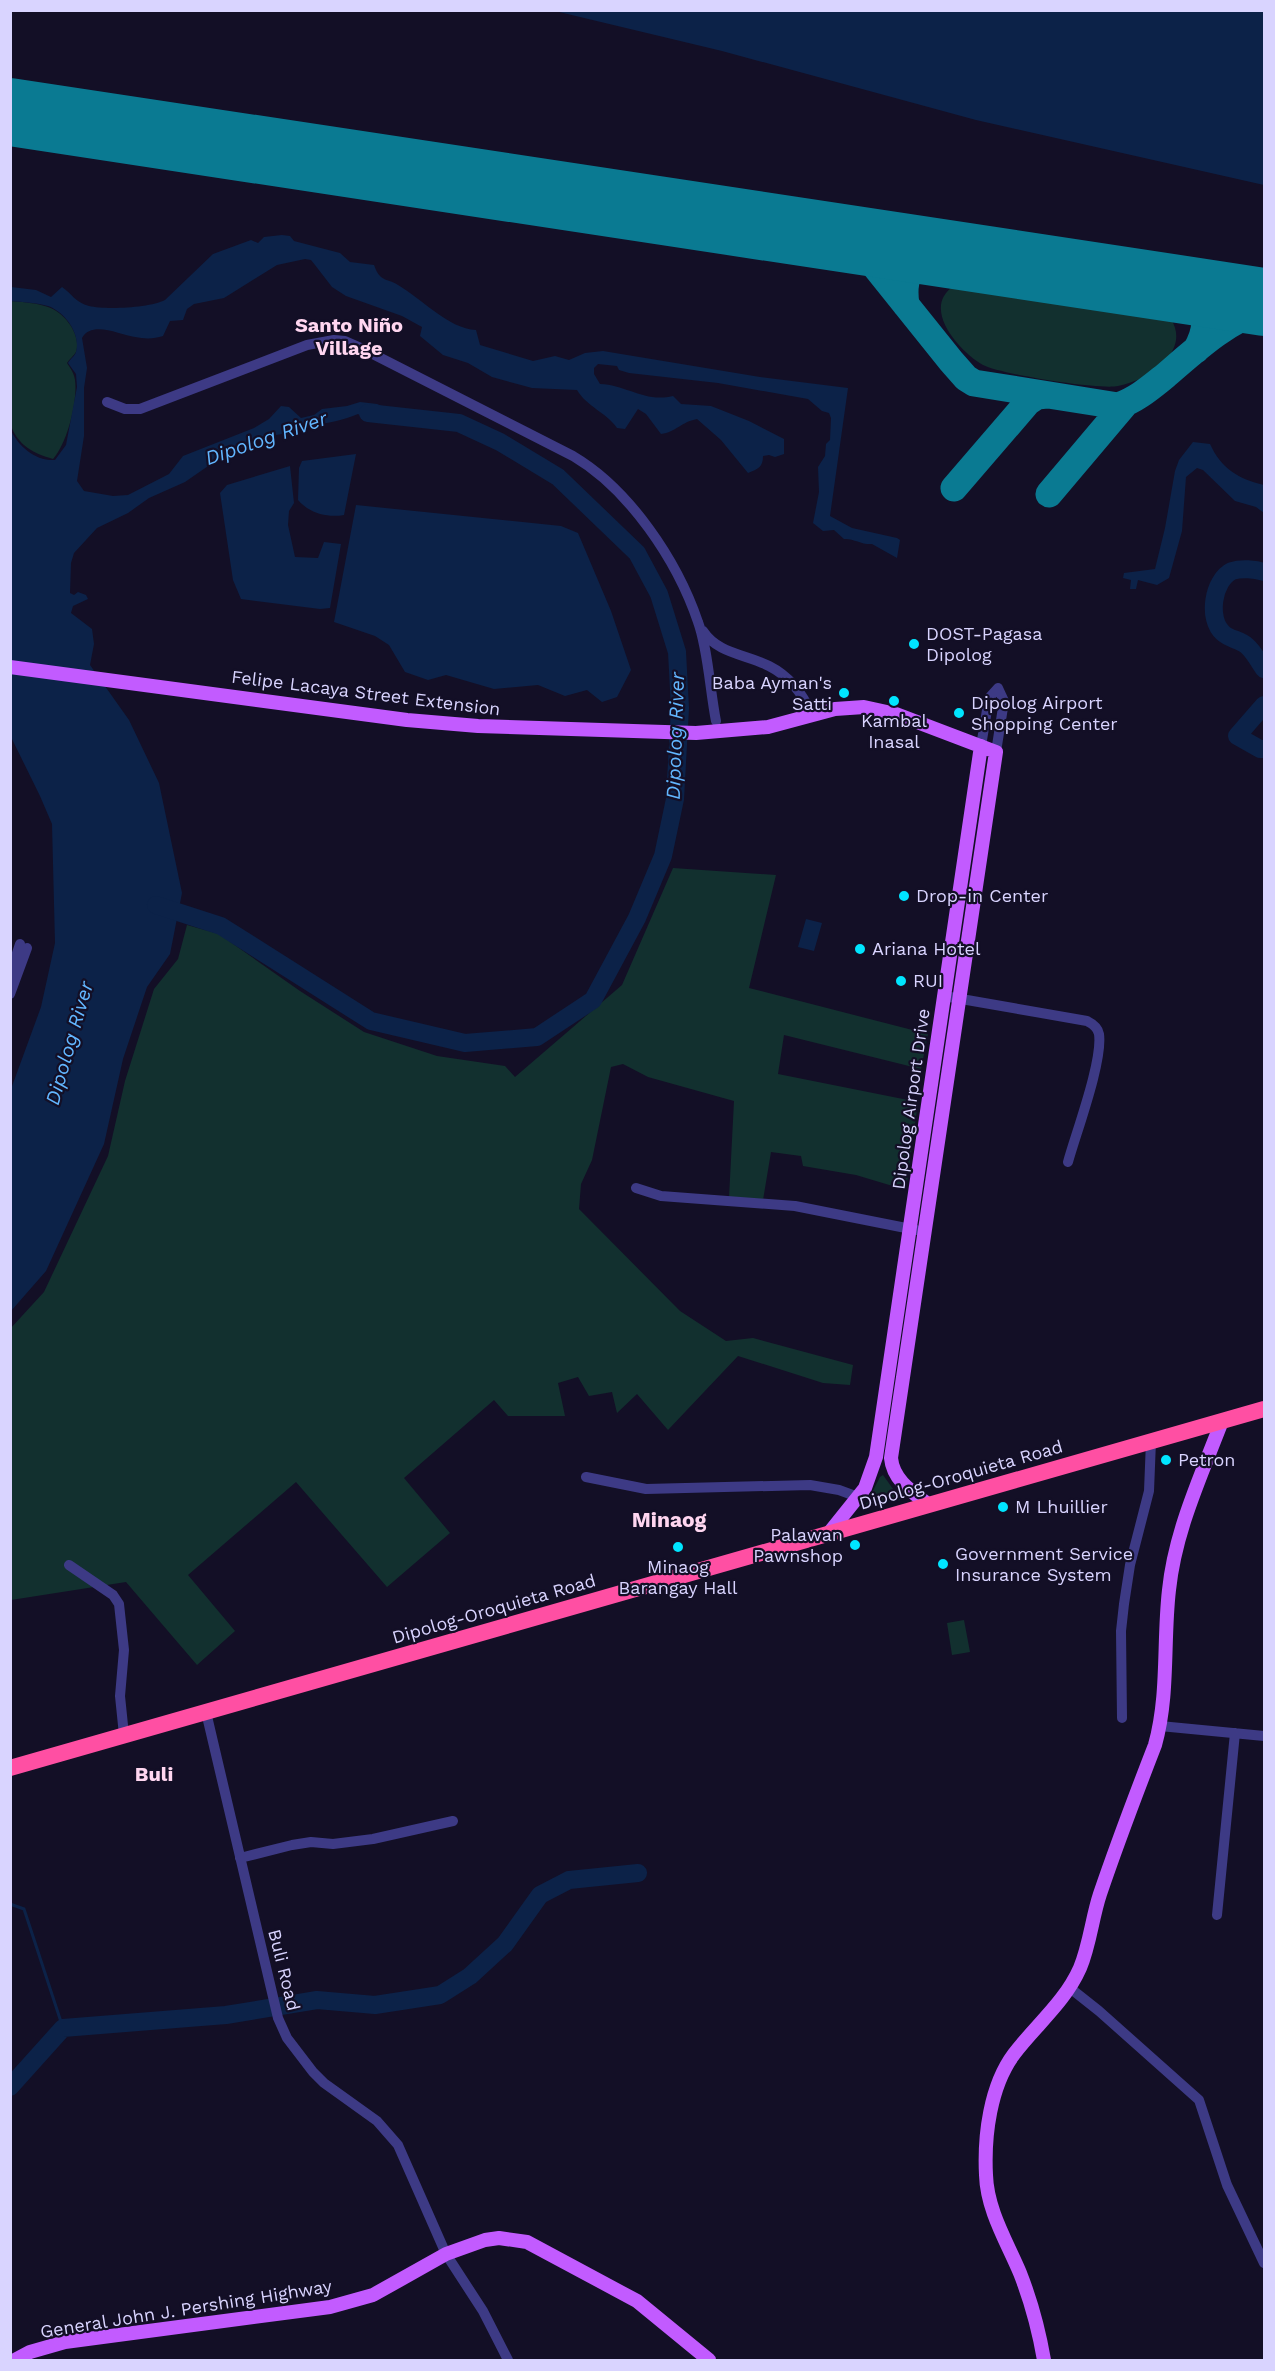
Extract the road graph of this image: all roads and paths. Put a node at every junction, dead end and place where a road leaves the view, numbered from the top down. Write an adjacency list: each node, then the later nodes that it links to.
1 (107, 402): 2 (street)
2 (699, 624): 4 (street); 5 (street)
3 (10, 667): 4 (main road, Felipe Lacaya Street Extension)
4 (812, 715): 6 (main road, Felipe Lacaya Street Extension)
5 (716, 721)
6 (981, 747): 7 (main road, Felipe Lacaya Street Extension); 7 (street); 10 (main road, Dipolog Airport Drive)
7 (996, 752): 11 (main road, Dipolog Airport Drive)
8 (10, 974): 9 (street)
9 (10, 994)
10 (944, 996): 11 (street); 14 (main road, Dipolog Airport Drive)
11 (959, 999): 12 (street); 15 (main road, Dipolog Airport Drive)
12 (1068, 1162)
13 (636, 1188): 14 (street)
14 (910, 1228): 15 (street); 19 (main road, Dipolog Airport Drive)
15 (925, 1231): 20 (main road, Dipolog Airport Drive)
16 (1264, 1409): 17 (highway, Dipolog-Oroquieta Road)
17 (1222, 1421): 18 (highway, Dipolog-Oroquieta Road); 28 (main road)
18 (1151, 1441): 23 (highway, Dipolog-Oroquieta Road); 27 (street)
19 (876, 1457): 20 (main road); 22 (main road, Dipolog Airport Drive)
20 (891, 1458): 23 (main road)
21 (586, 1477): 22 (street)
22 (858, 1497): 24 (main road, Dipolog Airport Drive)
23 (928, 1504): 24 (highway, Dipolog-Oroquieta Road)
24 (829, 1533): 26 (highway, Dipolog-Oroquieta Road)
25 (69, 1565): 30 (street)
26 (206, 1712): 30 (highway, Dipolog-Oroquieta Road); 34 (street, Buli Road)
27 (1122, 1718)
28 (1160, 1726): 29 (street); 36 (main road)
29 (1235, 1733): 31 (street); 35 (street)
30 (124, 1735): 32 (highway, Dipolog-Oroquieta Road)
31 (1264, 1736)
32 (10, 1768)
33 (453, 1821): 34 (street)
34 (240, 1858): 37 (street, Buli Road)
35 (1217, 1915)
36 (1070, 1988): 38 (street); 42 (main road)
37 (447, 2254): 39 (main road, General John J. Pershing Highway); 40 (street, Buli Road); 41 (main road, General John J. Pershing Highway)
38 (1264, 2263)
39 (15, 2361)
40 (508, 2361)
41 (709, 2361)
42 (1044, 2361)

